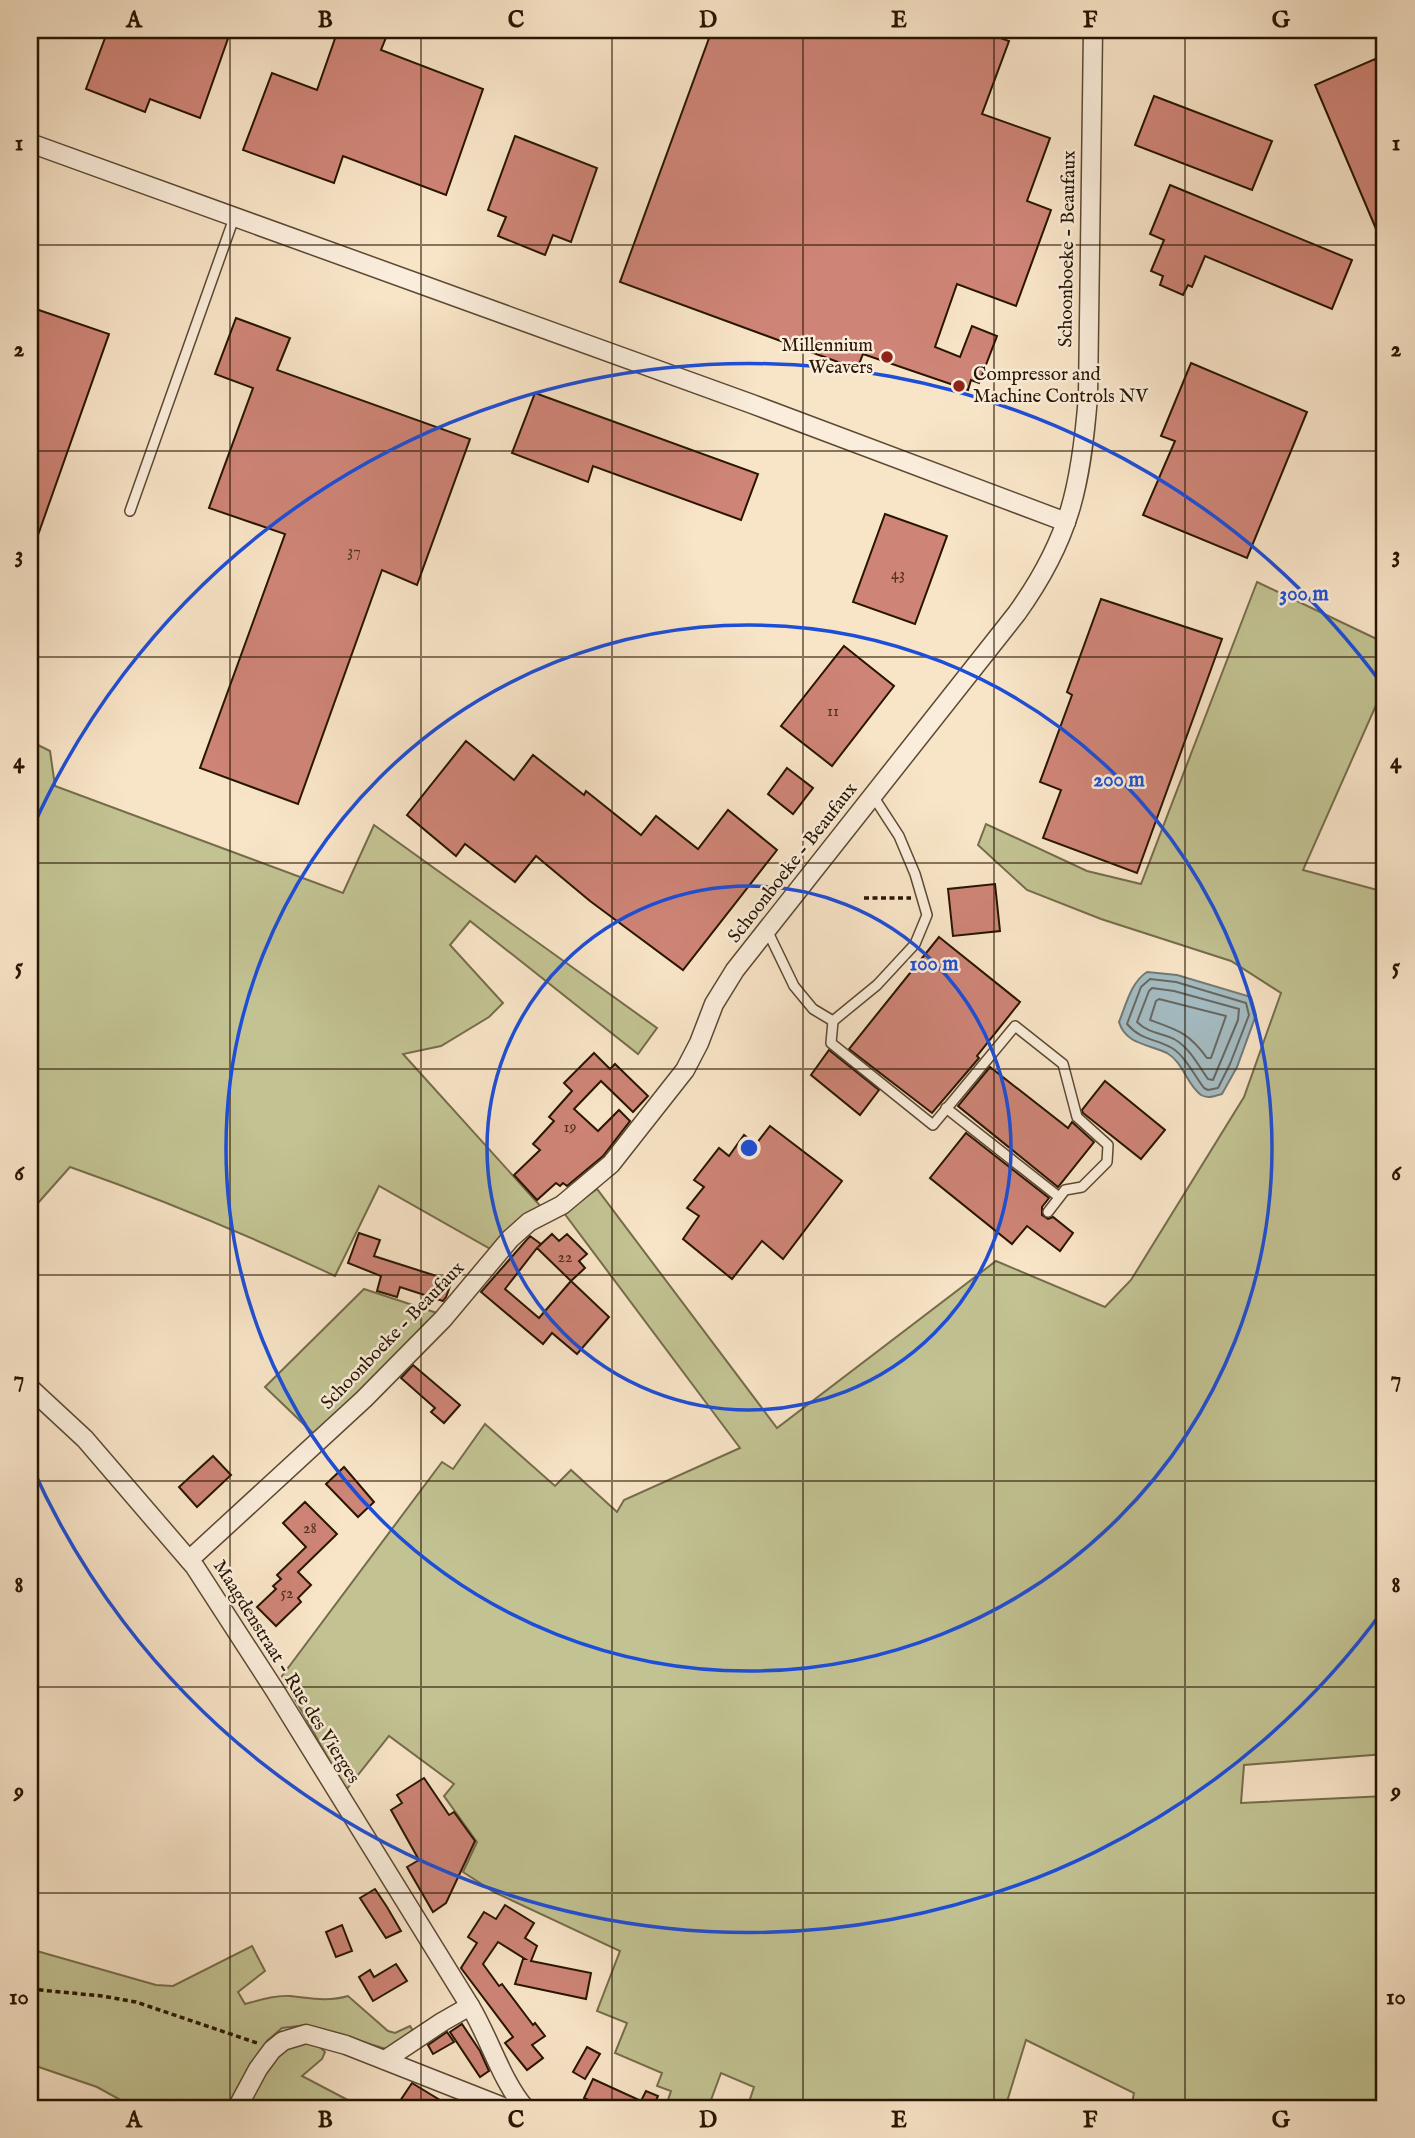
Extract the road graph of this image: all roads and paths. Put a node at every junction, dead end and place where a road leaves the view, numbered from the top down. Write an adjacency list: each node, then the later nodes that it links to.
1 (1093, 30): 5 (street, Schoonboeke - Beaufaux)
2 (30, 143): 3 (street)
3 (234, 218): 4 (lane); 5 (street)
4 (130, 511)
5 (1066, 523): 6 (street, Schoonboeke - Beaufaux)
6 (873, 796): 8 (lane); 9 (street, Schoonboeke - Beaufaux)
7 (864, 898): 8 (path)
8 (922, 898): 10 (lane)
9 (767, 930): 10 (lane); 15 (street, Schoonboeke - Beaufaux)
10 (833, 1021): 11 (lane)
11 (946, 1108): 12 (lane); 12 (lane)
12 (1059, 1198): 13 (lane)
13 (1048, 1212)
14 (30, 1388): 15 (street, Maagdenstraat - Rue des Vierges)
15 (189, 1560): 17 (street, Maagdenstraat - Rue des Vierges)
16 (30, 1989): 18 (path)
17 (470, 2006): 19 (street); 22 (street, Maagdenstraat - Rue des Vierges)
18 (272, 2050): 19 (street); 20 (street)
19 (385, 2060): 21 (street)
20 (237, 2108)
21 (506, 2108)
22 (525, 2108)

